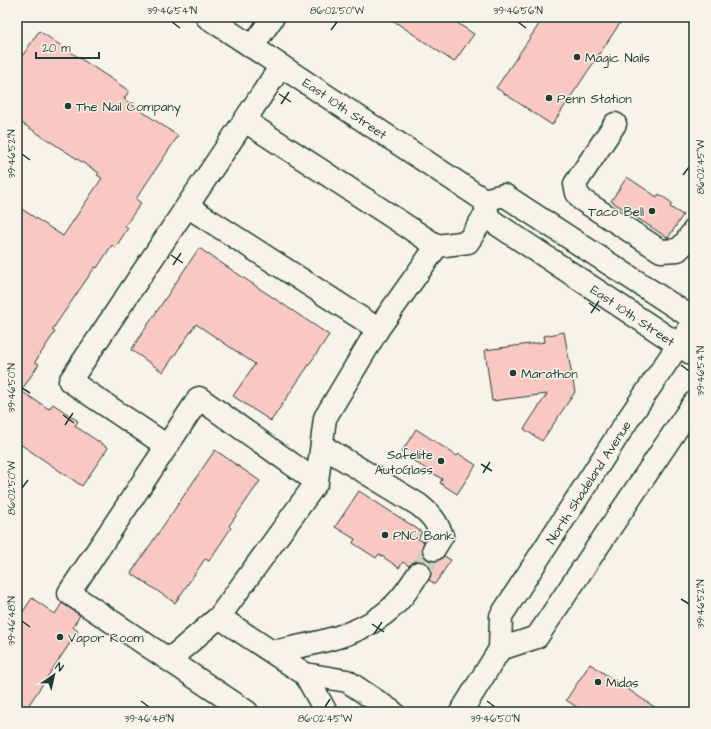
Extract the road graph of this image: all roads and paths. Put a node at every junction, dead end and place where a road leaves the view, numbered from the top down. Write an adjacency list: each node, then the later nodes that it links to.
1 (273, 17): 3 (main road)
2 (212, 18): 3 (main road, East 10th Street)
3 (252, 47): 4 (main road, East 10th Street)
4 (281, 66): 5 (main road); 8 (main road, East 10th Street)
5 (245, 121): 7 (main road); 10 (main road)
6 (615, 124): 9 (main road)
7 (187, 206): 13 (main road); 16 (main road)
8 (486, 206): 10 (main road); 11 (main road); 14 (main road, East 10th Street)
9 (694, 230)
10 (436, 246): 13 (main road)
11 (694, 319)
12 (694, 322): 14 (main road, North Shadeland Avenue)
13 (378, 329): 17 (main road)
14 (686, 350): 22 (main road, North Shadeland Avenue)
15 (694, 403): 22 (main road)
16 (167, 446): 18 (main road); 24 (main road)
17 (322, 446): 18 (main road); 19 (main road)
18 (317, 482): 21 (main road)
19 (434, 549)
20 (419, 573): 23 (main road)
21 (219, 617): 23 (main road); 24 (main road)
22 (500, 649): 29 (main road)
23 (272, 652): 25 (main road)
24 (169, 660): 26 (main road)
25 (304, 674): 27 (main road); 28 (main road)
26 (247, 712)
27 (326, 712)
28 (393, 712)
29 (461, 712)

